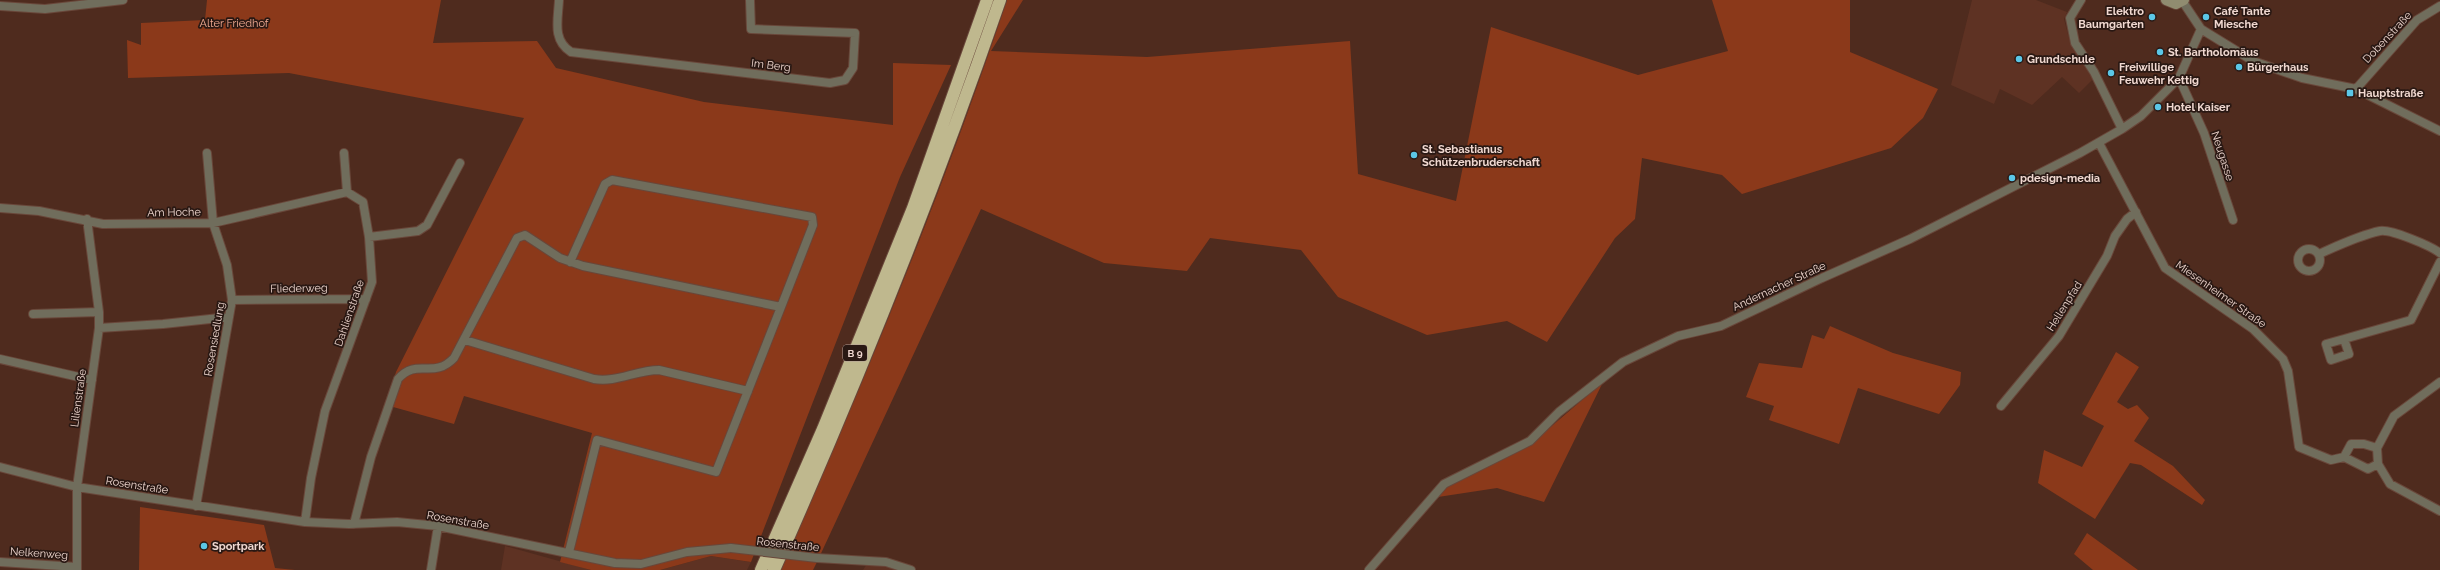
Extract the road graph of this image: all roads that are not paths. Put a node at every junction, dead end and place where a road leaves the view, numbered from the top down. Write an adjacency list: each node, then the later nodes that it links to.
1 (123, 0): 10 (street)
2 (559, 0): 3 (street, Im Berg)
3 (750, 0)
4 (987, 0): 16 (highway, B 9)
5 (1000, 0): 16 (highway, B 9)
6 (2081, 0): 14 (street)
7 (2166, 0): 8 (street)
8 (2183, 1): 11 (street)
9 (2438, 4): 13 (street, Dobenstraße)
10 (0, 6)
11 (2201, 29): 12 (street, Andernacher Straße); 13 (street)
12 (2179, 78): 14 (street, Andernacher Straße); 25 (street, Neugasse)
13 (2356, 89): 15 (street)
14 (2122, 129): 17 (street, Andernacher Straße)
15 (2440, 131)
16 (947, 134): 60 (highway, B 9); 61 (highway, B 9)
17 (2098, 144): 23 (street, Miesenheimer Straße); 63 (street, Andernacher Straße)
18 (344, 152): 21 (street)
19 (207, 153): 26 (street, Rosensiedlung)
20 (460, 163): 27 (street)
21 (347, 192): 26 (street, Am Hoche); 27 (street)
22 (0, 208): 24 (street, Am Hoche)
23 (2136, 212): 45 (street, Hellenpfad); 47 (street, Miesenheimer Straße)
24 (87, 219): 26 (street, Am Hoche); 35 (street, Lilienstraße)
25 (2233, 220)
26 (213, 223): 33 (street, Rosensiedlung)
27 (369, 237): 32 (street, Dahlienstraße)
28 (2440, 253): 29 (street)
29 (2319, 254)
30 (570, 262): 34 (street); 34 (street); 40 (street)
31 (2440, 262): 39 (street)
32 (366, 299): 33 (street, Fliederweg); 53 (street, Dahlienstraße)
33 (232, 300): 37 (street, Rosensiedlung)
34 (781, 306): 44 (street)
35 (99, 312): 36 (street); 38 (street, Lilienstraße)
36 (33, 314)
37 (229, 316): 38 (street); 51 (street, Rosensiedlung)
38 (99, 328): 42 (street, Lilienstraße)
39 (2344, 339)
40 (465, 340): 44 (street); 54 (street)
41 (0, 359): 42 (street)
42 (92, 380): 50 (street, Lilienstraße)
43 (2440, 382): 46 (street)
44 (748, 391): 56 (street)
45 (2001, 406)
46 (2377, 448): 47 (street); 48 (street)
47 (2344, 457): 48 (street, Miesenheimer Straße)
48 (2378, 464): 52 (street)
49 (0, 467): 50 (street, Rosenstraße)
50 (77, 487): 51 (street, Rosenstraße); 58 (street, Lilienstraße)
51 (196, 506): 53 (street, Rosenstraße)
52 (2440, 511)
53 (305, 522): 54 (street, Rosenstraße)
54 (354, 524): 55 (street, Rosenstraße)
55 (438, 526): 56 (street, Rosenstraße); 59 (street)
56 (569, 552): 62 (street, Rosenstraße, bridge)
57 (0, 562): 58 (street, Nelkenweg)
58 (77, 568)
59 (431, 570)
60 (761, 570)
61 (774, 570)
62 (911, 570)
63 (1369, 570)

